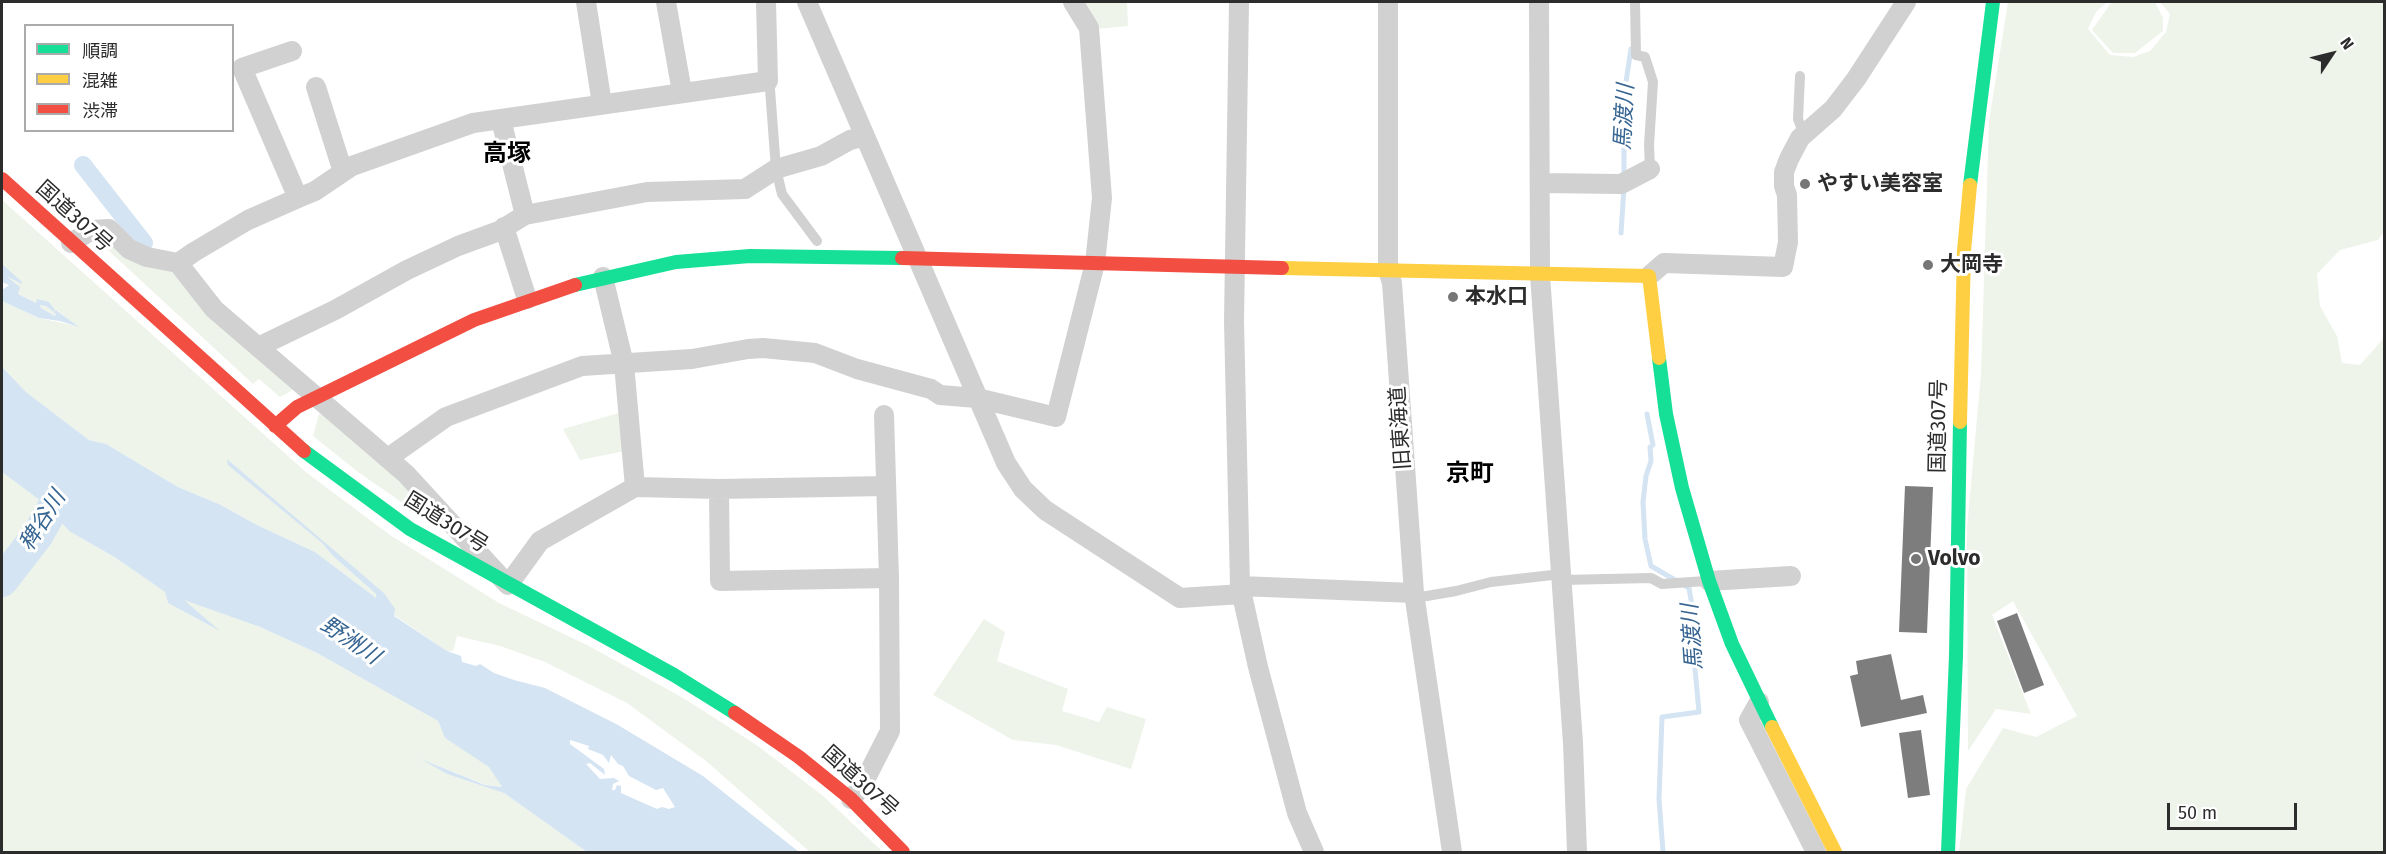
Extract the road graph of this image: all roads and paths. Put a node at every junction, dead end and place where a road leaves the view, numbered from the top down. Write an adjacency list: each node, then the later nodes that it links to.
1 (586, 2): 18 (street)
2 (666, 2): 17 (street)
3 (766, 2): 15 (street)
4 (807, 2): 21 (street)
5 (1073, 2): 34 (street)
6 (1239, 2): 35 (street)
7 (1388, 2): 36 (street, 旧東海道)
8 (1539, 2): 26 (street)
9 (1635, 2): 23 (lane)
10 (1906, 2): 20 (street)
11 (1994, 2): 66 (main road, 国道307号)
12 (292, 51): 13 (street)
13 (237, 64): 27 (street)
14 (1800, 76): 20 (lane)
15 (768, 81): 17 (street); 22 (lane)
16 (316, 87): 24 (street)
17 (682, 92): 18 (street)
18 (602, 104): 19 (street)
19 (501, 120): 24 (street); 28 (street)
20 (1810, 131): 38 (street)
21 (865, 136): 22 (street); 32 (street)
22 (776, 169): 28 (street); 30 (lane)
23 (1650, 169): 26 (street)
24 (343, 172): 27 (street)
25 (2, 179): 31 (main road, 国道307号)
26 (1540, 183): 37 (street)
27 (298, 198): 33 (street)
28 (525, 215): 29 (street)
29 (504, 227): 40 (street); 41 (street)
30 (817, 241)
31 (71, 243): 33 (street); 46 (main road, 国道307号)
32 (917, 258): 34 (main road); 39 (main road); 44 (street)
33 (178, 263): 41 (street)
34 (1095, 263): 35 (main road); 44 (street)
35 (1235, 267): 36 (main road); 56 (street)
36 (1388, 270): 37 (main road); 57 (street, 旧東海道)
37 (1540, 274): 38 (main road); 52 (street)
38 (1649, 276): 54 (main road)
39 (603, 277): 40 (main road); 42 (street)
40 (527, 299): 43 (main road)
41 (258, 347): 43 (street)
42 (624, 364): 44 (street); 47 (street); 49 (street)
43 (316, 397): 46 (main road); 47 (street)
44 (977, 398): 56 (street)
45 (884, 415): 48 (street)
46 (276, 426): 55 (main road, 国道307号)
47 (388, 458): 55 (street)
48 (886, 486): 50 (street); 53 (street)
49 (635, 488): 50 (street); 55 (street)
50 (719, 489): 53 (street)
51 (1791, 576): 54 (street)
52 (1561, 577): 54 (lane); 57 (lane); 63 (street)
53 (889, 578): 59 (street)
54 (1709, 581): 58 (main road)
55 (507, 585): 59 (main road, 国道307号)
56 (1241, 590): 57 (street); 61 (street)
57 (1415, 596): 62 (street, 旧東海道)
58 (1759, 702): 64 (street); 65 (main road)
59 (851, 799): 60 (main road, 国道307号)
60 (903, 852)
61 (1314, 852)
62 (1452, 852)
63 (1577, 852)
64 (1816, 852)
65 (1835, 852)
66 (1948, 852)

